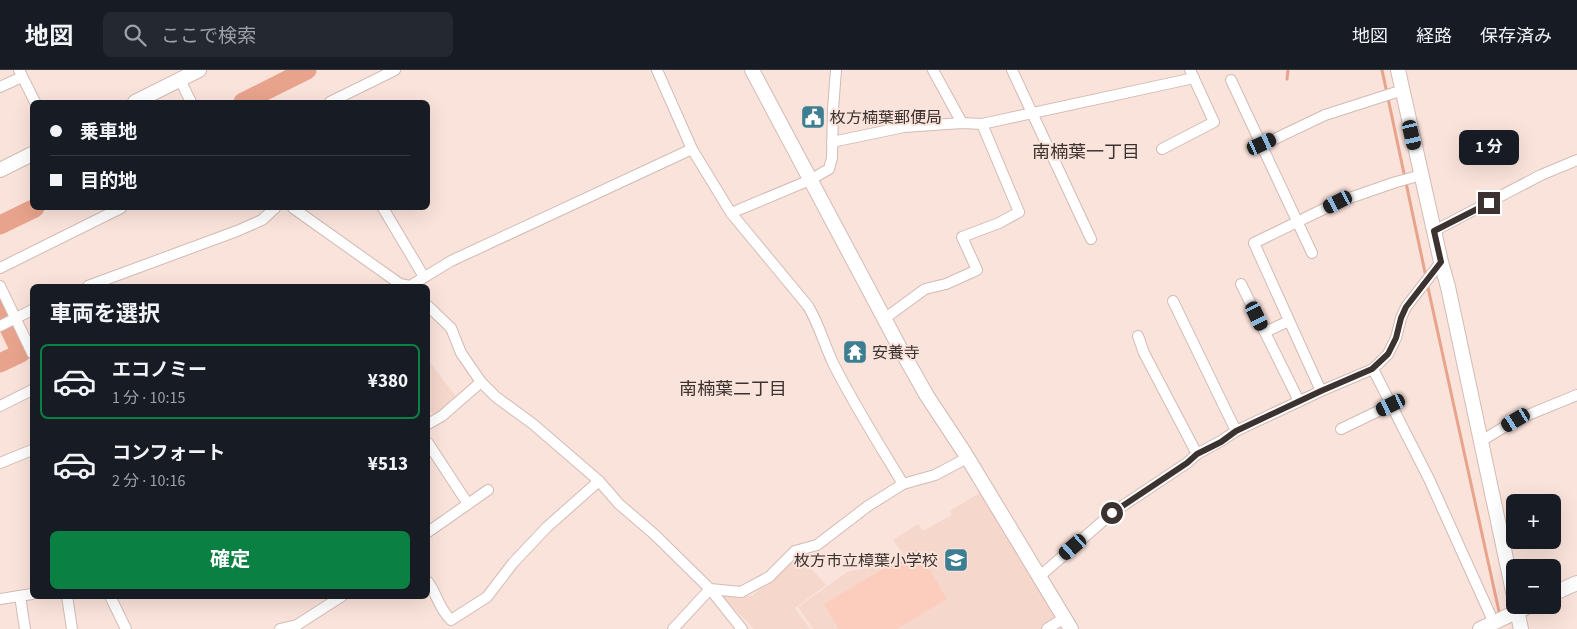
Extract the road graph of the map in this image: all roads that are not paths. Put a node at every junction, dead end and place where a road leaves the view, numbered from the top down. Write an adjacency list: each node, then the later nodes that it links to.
1 (200, 70): 11 (street)
2 (395, 70): 18 (street)
3 (657, 70): 24 (street)
4 (752, 70): 30 (street)
5 (836, 70): 22 (street)
6 (932, 70): 20 (street)
7 (1398, 70): 14 (street)
8 (1014, 71): 19 (street)
9 (20, 73): 13 (street); 15 (street)
10 (1192, 74): 19 (street); 25 (street)
11 (180, 80): 16 (street); 17 (street)
12 (1231, 80): 23 (street)
13 (0, 88)
14 (1403, 90): 23 (street); 29 (street)
15 (34, 100)
16 (139, 100)
17 (190, 100)
18 (334, 100)
19 (1032, 114): 21 (street); 38 (street)
20 (962, 123): 21 (street); 22 (street)
21 (982, 124): 52 (street)
22 (832, 142): 30 (street)
23 (1262, 144): 36 (street)
24 (692, 149): 35 (street); 42 (street)
25 (1162, 149)
26 (30, 155): 28 (street)
27 (1577, 160): 37 (street)
28 (0, 170)
29 (1422, 175): 36 (street); 37 (street)
30 (810, 180): 35 (street); 52 (street)
31 (117, 210): 41 (street)
32 (273, 210): 43 (street)
33 (296, 210): 44 (street)
34 (384, 210): 42 (street)
35 (731, 213): 76 (street)
36 (1298, 222): 39 (street); 53 (street)
37 (1434, 231): 40 (street)
38 (1091, 239)
39 (1312, 253)
40 (1441, 262): 58 (street); 69 (street)
41 (0, 268)
42 (424, 277): 45 (street)
43 (93, 284)
44 (400, 284)
45 (413, 284)
46 (1242, 284): 55 (street)
47 (0, 286): 51 (street)
48 (1173, 301): 68 (street)
49 (430, 308): 59 (street)
50 (30, 311): 51 (street)
51 (16, 318): 54 (street); 57 (street)
52 (884, 319): 73 (street)
53 (1289, 321): 55 (street); 61 (street)
54 (0, 326)
55 (1265, 332): 63 (street)
56 (1138, 336): 72 (street)
57 (30, 346)
58 (1372, 369): 61 (street); 64 (street)
59 (481, 382): 66 (street); 75 (street)
60 (30, 391): 65 (street)
61 (1321, 391): 63 (street)
62 (1577, 395): 69 (street)
63 (1299, 401): 68 (street)
64 (1391, 405): 67 (street); 94 (street)
65 (0, 406)
66 (430, 423)
67 (1341, 429)
68 (1236, 431): 72 (street)
69 (1481, 441): 80 (street)
70 (430, 446): 78 (street)
71 (30, 451): 74 (street)
72 (1197, 454): 81 (street)
73 (967, 458): 76 (street); 81 (street)
74 (0, 463)
75 (599, 481): 83 (street); 84 (street)
76 (903, 484): 84 (street)
77 (488, 490): 78 (street)
78 (468, 504): 79 (street)
79 (430, 531)
80 (1506, 563)
81 (1038, 577): 95 (street)
82 (1577, 583): 85 (street)
83 (430, 585)
84 (710, 589): 100 (street); 101 (street)
85 (1561, 590)
86 (30, 594): 87 (street)
87 (20, 596): 88 (street); 96 (street)
88 (0, 599)
89 (67, 599): 97 (street)
90 (111, 599): 98 (street)
91 (337, 599): 99 (street)
92 (1512, 614): 94 (street)
93 (1517, 614): 104 (street)
94 (1494, 623): 103 (street)
95 (1067, 624): 102 (street)
96 (25, 629)
97 (72, 629)
98 (126, 629)
99 (280, 629)
100 (673, 629)
101 (742, 629)
102 (1047, 629)
103 (1480, 629)
104 (1521, 629)

